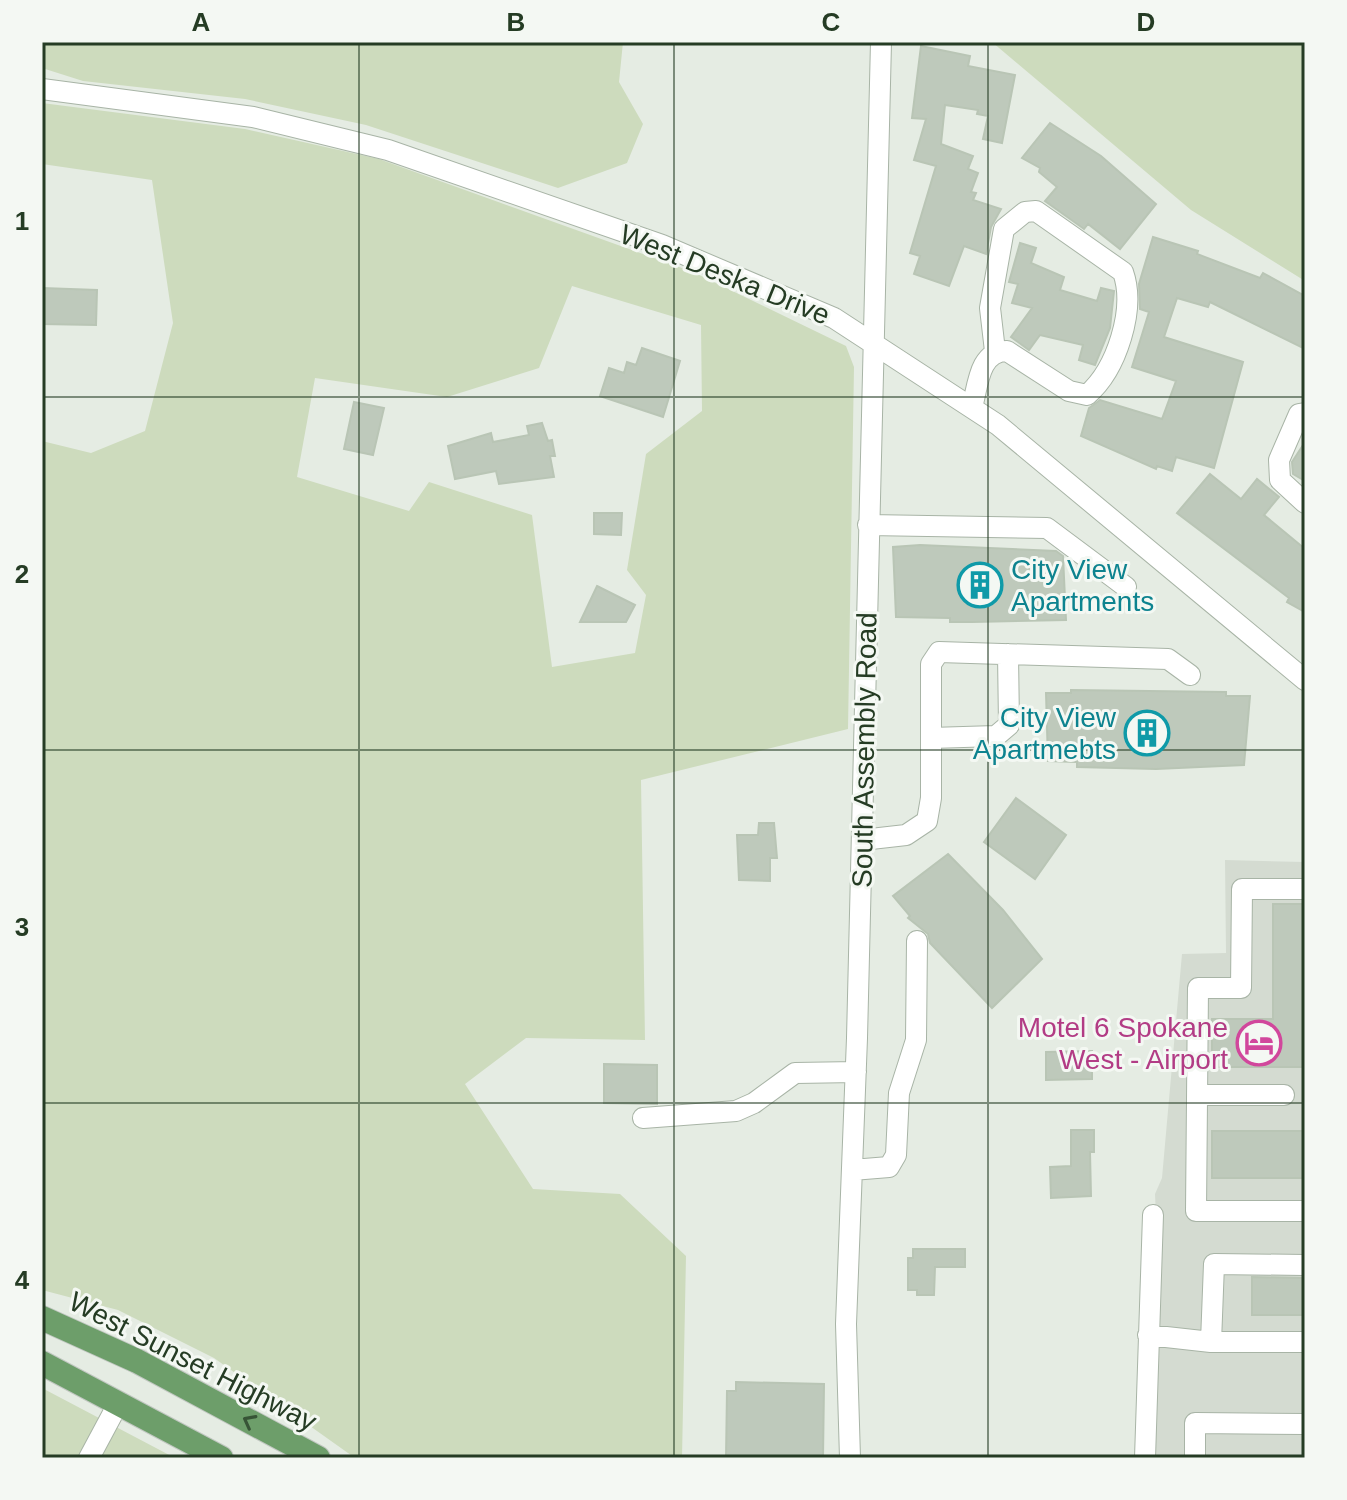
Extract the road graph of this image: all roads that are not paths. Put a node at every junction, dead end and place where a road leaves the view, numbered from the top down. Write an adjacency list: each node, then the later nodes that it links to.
1 (881, 42): 3 (street, South Assembly Road)
2 (42, 89): 3 (street, West Deska Drive)
3 (872, 340): 5 (street, West Deska Drive); 8 (street, South Assembly Road)
4 (995, 351): 4 (street); 5 (street)
5 (972, 408): 12 (street, West Deska Drive)
6 (1305, 413): 7 (street)
7 (1305, 503)
8 (868, 525): 9 (street); 14 (street, South Assembly Road)
9 (1126, 587)
10 (1008, 654): 11 (street); 13 (street); 13 (street)
11 (1190, 675)
12 (1305, 680)
13 (931, 738): 14 (street)
14 (862, 840): 17 (street, South Assembly Road)
15 (1305, 889): 18 (street)
16 (917, 941): 21 (street)
17 (856, 1072): 20 (street); 21 (street, South Assembly Road)
18 (1198, 1095): 19 (street); 22 (street)
19 (1284, 1095)
20 (643, 1118)
21 (852, 1170): 35 (street, South Assembly Road)
22 (1305, 1211)
23 (1153, 1215): 26 (street)
24 (1305, 1265): 27 (street)
25 (42, 1318): 34 (main road, West Sunset Highway, one-way to 25)
26 (1148, 1335): 27 (street); 36 (street)
27 (1211, 1342): 28 (street)
28 (1305, 1342)
29 (42, 1363): 30 (main road)
30 (119, 1402): 32 (street); 33 (main road)
31 (1305, 1424): 37 (street)
32 (89, 1458)
33 (221, 1458)
34 (318, 1458)
35 (850, 1458)
36 (1145, 1458)
37 (1195, 1458)

